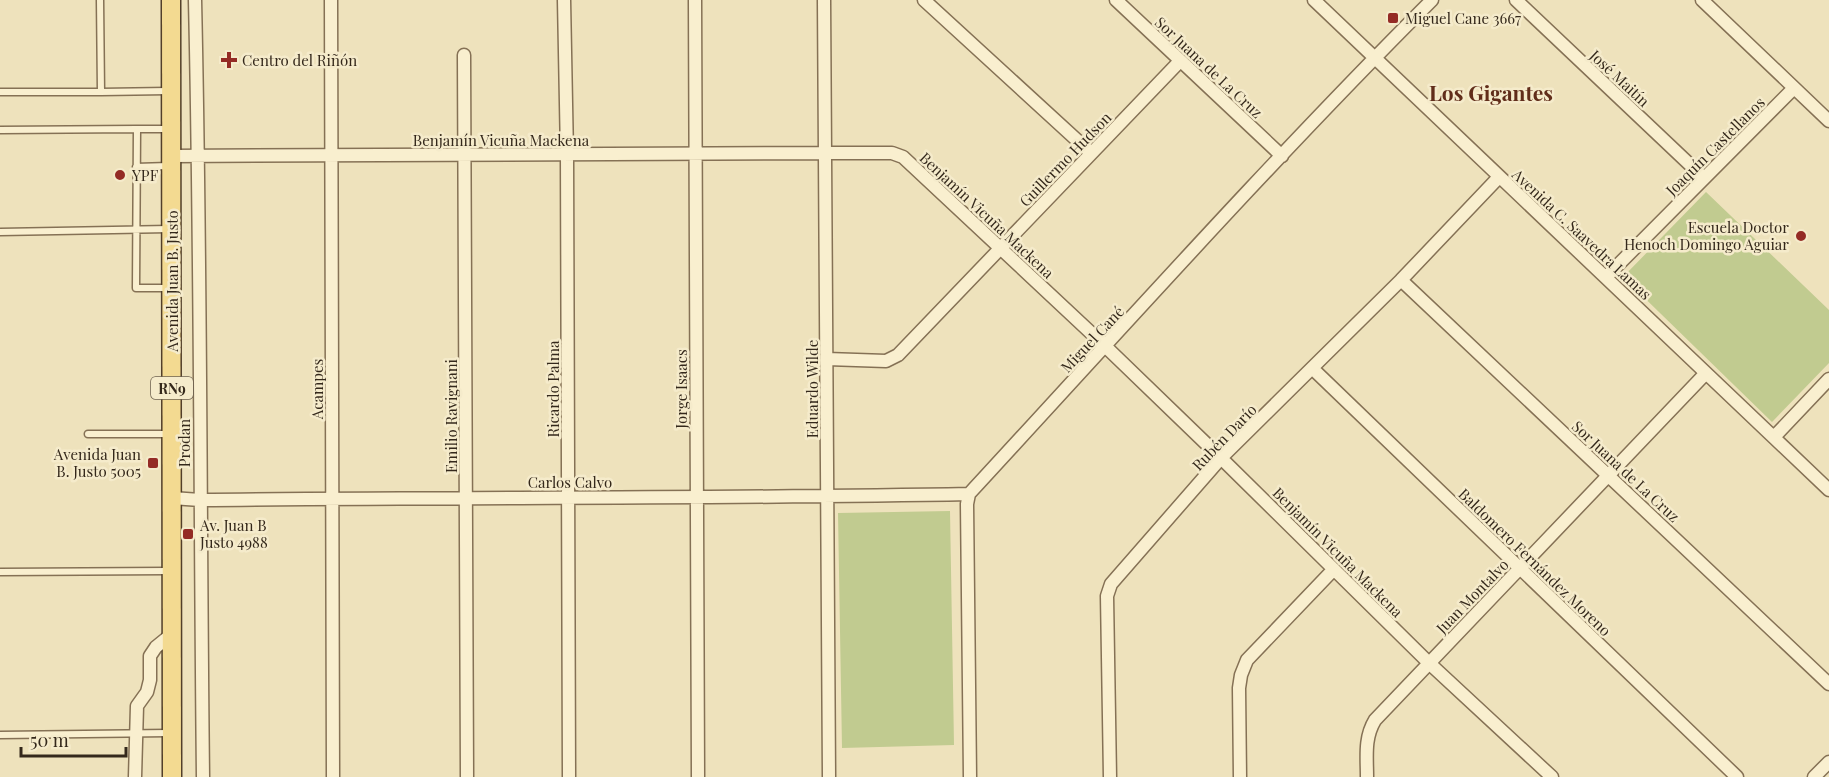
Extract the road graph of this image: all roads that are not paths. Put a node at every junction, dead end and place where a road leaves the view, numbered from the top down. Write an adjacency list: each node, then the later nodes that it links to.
1 (100, 0): 20 (lane)
2 (171, 0): 18 (main road, Avenida Juan B. Justo / RN9)
3 (195, 0): 30 (street, Prodan)
4 (331, 0): 31 (street, Acampes)
5 (564, 0): 28 (street, Ricardo Palma)
6 (695, 0): 29 (street, Jorge Isaacs)
7 (824, 0): 25 (street, Eduardo Wilde)
8 (924, 0): 26 (street)
9 (1116, 0): 16 (street, Sor Juana de La Cruz)
10 (1314, 0): 15 (street, Avenida C. Saavedra Lamas)
11 (1432, 0): 15 (street, Miguel Cané)
12 (1516, 0): 36 (street, José Maitín)
13 (1702, 0): 17 (street)
14 (464, 55): 27 (street, Emilio Ravignani)
15 (1374, 58): 32 (street, Miguel Cané); 35 (street, Avenida C. Saavedra Lamas)
16 (1180, 61): 26 (street, Guillermo Hudson); 32 (street, Sor Juana de La Cruz)
17 (1794, 88): 21 (street); 36 (street, Joaquín Castellanos)
18 (172, 91): 20 (lane); 23 (main road, Avenida Juan B. Justo / RN9)
19 (0, 92): 20 (lane)
20 (101, 92)
21 (1829, 120)
22 (136, 129): 23 (lane); 24 (lane); 34 (lane)
23 (172, 129): 33 (main road, Avenida Juan B. Justo / RN9)
24 (0, 130)
25 (824, 153): 29 (street, Benjamín Vicuña Mackena); 40 (street, Benjamín Vicuña Mackena); 45 (street, Eduardo Wilde)
26 (1091, 153): 40 (street, Guillermo Hudson)
27 (465, 155): 28 (street, Benjamín Vicuña Mackena); 31 (street, Benjamín Vicuña Mackena); 57 (street, Emilio Ravignani)
28 (567, 155): 29 (street, Benjamín Vicuña Mackena); 58 (street, Ricardo Palma)
29 (695, 155): 56 (street, Jorge Isaacs)
30 (199, 156): 31 (street, Benjamín Vicuña Mackena); 33 (street, Benjamín Vicuña Mackena); 62 (street, Prodan)
31 (331, 156): 61 (street, Acampes)
32 (1281, 156): 44 (street, Miguel Cané)
33 (172, 161): 34 (lane); 38 (main road, Avenida Juan B. Justo / RN9)
34 (136, 167): 37 (lane)
35 (1499, 177): 41 (street, Avenida C. Saavedra Lamas); 42 (street, Rubén Darío)
36 (1704, 178): 41 (street, Joaquín Castellanos)
37 (136, 230): 38 (lane); 39 (lane); 43 (lane)
38 (172, 230): 43 (main road, Avenida Juan B. Justo / RN9)
39 (0, 232)
40 (1000, 247): 44 (street, Benjamín Vicuña Mackena); 45 (street, Guillermo Hudson)
41 (1606, 278): 47 (street, Avenida C. Saavedra Lamas)
42 (1401, 280): 46 (street, Rubén Darío); 53 (street, Sor Juana de La Cruz)
43 (172, 288): 50 (main road, Avenida Juan B. Justo / RN9)
44 (1105, 346): 52 (street, Benjamín Vicuña Mackena); 55 (street, Miguel Cané)
45 (827, 359): 59 (street, Eduardo Wilde)
46 (1313, 369): 52 (street, Rubén Darío); 63 (street, Baldomero Fernández Moreno)
47 (1706, 373): 51 (street, Avenida C. Saavedra Lamas); 53 (street, Juan Montalvo)
48 (1829, 379): 51 (street)
49 (88, 434): 50 (lane)
50 (172, 434): 60 (main road, Avenida Juan B. Justo / RN9)
51 (1774, 437): 54 (street, Avenida C. Saavedra Lamas)
52 (1221, 458): 64 (street, Benjamín Vicuña Mackena); 83 (street, Rubén Darío)
53 (1609, 475): 63 (street, Juan Montalvo); 69 (street, Sor Juana de La Cruz)
54 (1829, 490)
55 (969, 494): 59 (street, Carlos Calvo); 82 (street)
56 (696, 496): 58 (street, Carlos Calvo); 59 (street, Carlos Calvo); 80 (street, Jorge Isaacs)
57 (466, 497): 58 (street, Carlos Calvo); 61 (street, Carlos Calvo); 78 (street, Emilio Ravignani)
58 (568, 497): 79 (street, Ricardo Palma)
59 (827, 497): 81 (street, Eduardo Wilde)
60 (172, 498): 62 (street, Carlos Calvo); 65 (main road, Avenida Juan B. Justo / RN9)
61 (332, 498): 62 (street, Carlos Calvo); 77 (street, Acampes)
62 (200, 500): 76 (street, Prodan)
63 (1520, 568): 68 (street, Juan Montalvo); 87 (street, Baldomero Fernández Moreno)
64 (1334, 569): 68 (street, Benjamín Vicuña Mackena); 84 (street)
65 (172, 571): 66 (lane); 67 (main road, Avenida Juan B. Justo / RN9)
66 (0, 572)
67 (172, 634): 70 (main road, Avenida Juan B. Justo / RN9); 71 (street)
68 (1429, 663): 85 (street, Juan Montalvo); 86 (street, Benjamín Vicuña Mackena)
69 (1829, 684)
70 (172, 733): 71 (lane); 75 (main road, Avenida Juan B. Justo / RN9)
71 (135, 734): 72 (lane); 74 (street)
72 (0, 735)
73 (1829, 762): 88 (street)
74 (135, 777)
75 (172, 777)
76 (203, 777)
77 (333, 777)
78 (467, 777)
79 (569, 777)
80 (698, 777)
81 (829, 777)
82 (970, 777)
83 (1110, 777)
84 (1240, 777)
85 (1367, 777)
86 (1552, 777)
87 (1737, 777)
88 (1814, 777)

